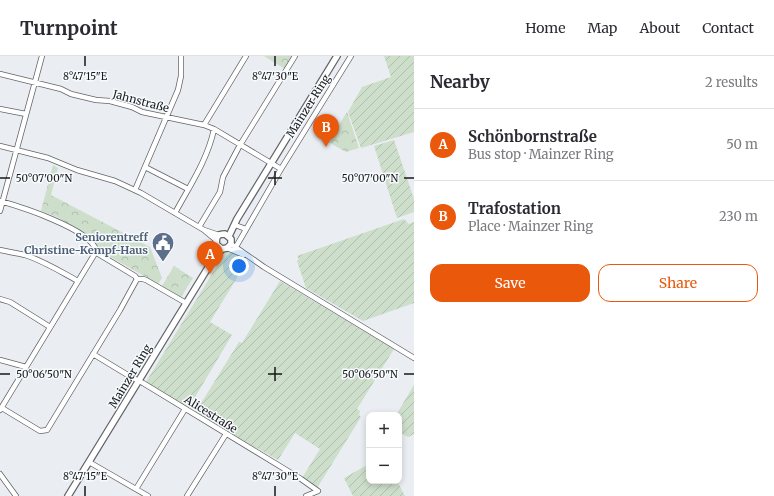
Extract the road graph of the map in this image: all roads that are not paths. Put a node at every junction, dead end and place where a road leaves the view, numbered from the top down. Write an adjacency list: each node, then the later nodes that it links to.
1 (42, 56): 8 (street)
2 (181, 56): 11 (street)
3 (246, 56): 12 (street)
4 (295, 56): 14 (street)
5 (337, 56): 17 (street, Mainzer Ring)
6 (351, 56): 19 (street, Mainzer Ring)
7 (0, 74): 8 (street, Jahnstraße)
8 (35, 83): 10 (street); 11 (street, Jahnstraße)
9 (0, 108): 10 (street)
10 (26, 114): 16 (street)
11 (166, 117): 12 (street, Jahnstraße); 18 (street)
12 (204, 125): 13 (street, Jahnstraße)
13 (214, 129): 14 (street, Jahnstraße); 20 (street)
14 (240, 145): 17 (street, Jahnstraße); 26 (street)
15 (0, 146): 16 (street)
16 (16, 150): 21 (street); 22 (street)
17 (271, 163): 19 (street, Jahnstraße); 25 (street, Mainzer Ring)
18 (145, 167): 20 (street); 21 (street)
19 (281, 169): 27 (street, Mainzer Ring)
20 (188, 189): 24 (street)
21 (135, 190): 24 (street)
22 (1, 202): 23 (street); 32 (street)
23 (0, 210)
24 (175, 213): 26 (street)
25 (236, 222): 27 (street); 28 (street, Mainzer Ring)
26 (202, 229): 29 (street)
27 (246, 229): 30 (street, Mainzer Ring)
28 (227, 235): 29 (street); 29 (street)
29 (222, 244): 36 (street, Mainzer Ring); 39 (street)
30 (237, 245)
31 (0, 250): 34 (street)
32 (95, 250): 33 (street); 34 (street)
33 (137, 279): 36 (street); 38 (street)
34 (78, 281): 37 (street)
35 (0, 299): 37 (street)
36 (186, 303): 42 (street, Mainzer Ring)
37 (50, 327): 41 (street)
38 (93, 354): 42 (street, Alicestraße); 43 (street)
39 (414, 358)
40 (0, 360): 41 (street)
41 (26, 367): 43 (street)
42 (139, 381): 44 (street, Alicestraße); 46 (street, Mainzer Ring)
43 (1, 409)
44 (185, 409): 45 (street, Alicestraße); 48 (street)
45 (226, 434): 52 (street); 53 (street, Alicestraße)
46 (89, 462): 48 (street); 50 (street, Mainzer Ring)
47 (1, 476): 49 (street)
48 (136, 489): 51 (street)
49 (16, 496)
50 (68, 496)
51 (148, 496)
52 (186, 496)
53 (306, 496)

